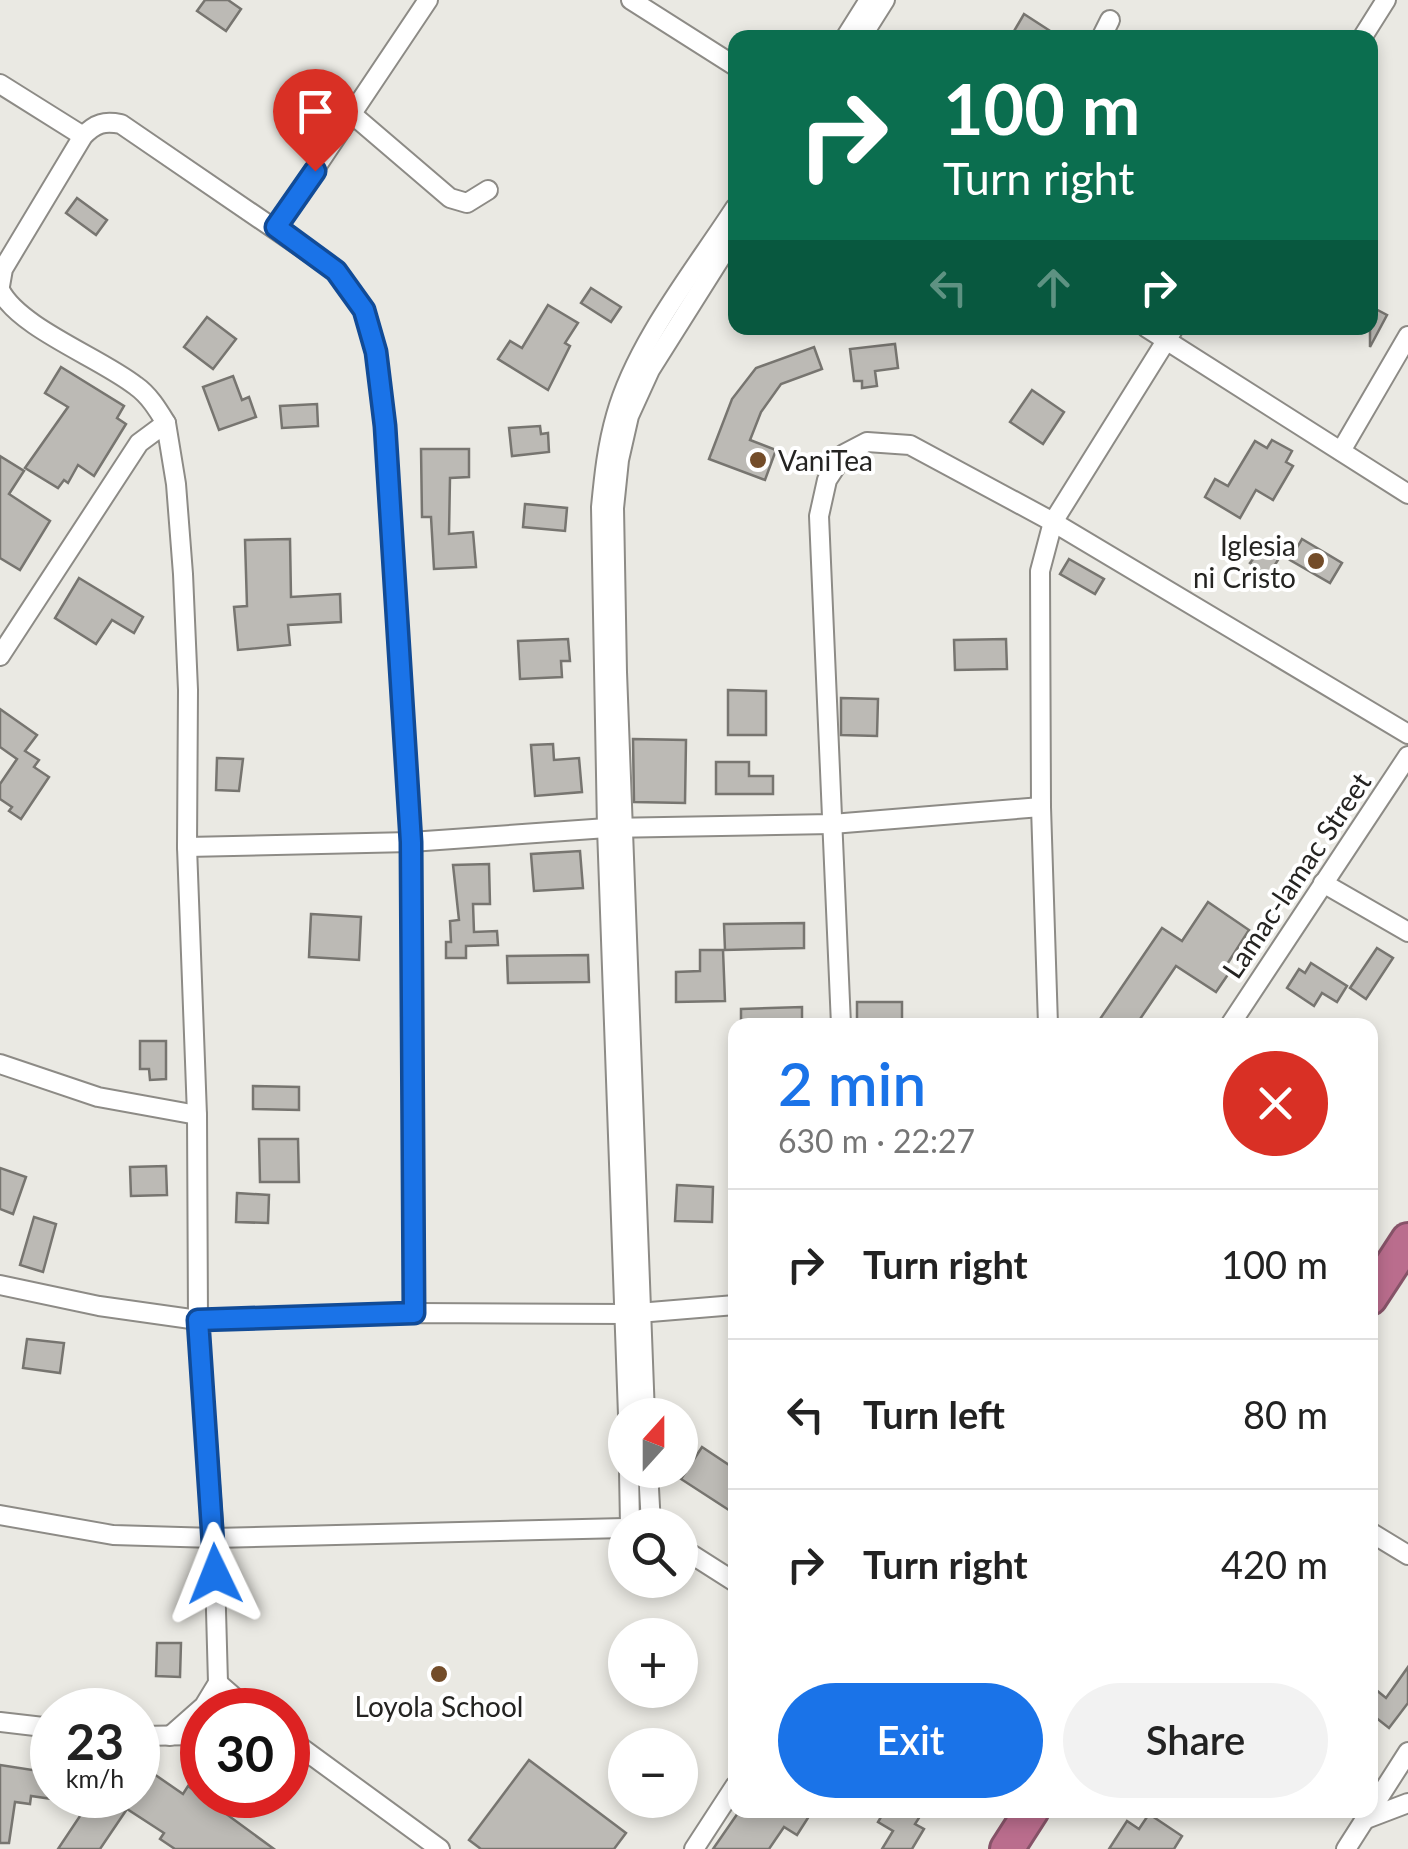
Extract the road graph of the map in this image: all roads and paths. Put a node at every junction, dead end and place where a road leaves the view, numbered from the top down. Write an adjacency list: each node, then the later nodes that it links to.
1 (428, 0): 11 (street)
2 (870, 0): 6 (street)
3 (885, 0): 7 (street)
4 (1386, 0): 8 (street)
5 (640, 2): 9 (street)
6 (851, 30)
7 (866, 30)
8 (1367, 30)
9 (728, 61)
10 (0, 84): 12 (street)
11 (353, 115): 13 (street); 15 (street)
12 (83, 136): 15 (street); 17 (street)
13 (488, 190)
14 (728, 220): 18 (street)
15 (276, 227): 32 (street)
16 (728, 245): 18 (street)
17 (0, 288): 22 (street)
18 (665, 331): 31 (street)
19 (1169, 335): 25 (street)
20 (1171, 335): 23 (street)
21 (1408, 336): 23 (street)
22 (166, 423): 26 (street); 33 (street)
23 (1340, 452): 24 (street)
24 (1408, 494)
25 (1053, 522): 27 (street); 29 (street); 30 (street)
26 (0, 656)
27 (1408, 734)
28 (1408, 756): 34 (street, Lamac-lamac Street)
29 (1042, 806): 30 (street); 37 (street)
30 (832, 824): 31 (street); 36 (street)
31 (616, 828): 32 (street); 46 (street)
32 (411, 842): 33 (street); 45 (street)
33 (187, 847): 40 (street)
34 (1323, 882): 35 (street); 38 (street, Lamac-lamac Street)
35 (1408, 932)
36 (841, 1018)
37 (1048, 1018)
38 (1235, 1018)
39 (0, 1064): 40 (street)
40 (197, 1115): 47 (street)
41 (1408, 1240): 43 (highway)
42 (0, 1286): 47 (street)
43 (1378, 1286)
44 (728, 1306): 46 (street)
45 (414, 1313): 46 (street); 47 (street)
46 (633, 1314): 48 (street); 49 (street)
47 (198, 1320): 53 (street)
48 (629, 1398)
49 (643, 1398)
50 (0, 1515): 53 (street)
51 (608, 1527): 53 (street)
52 (1378, 1537): 54 (street)
53 (214, 1538): 57 (street)
54 (1408, 1555)
55 (698, 1558): 56 (street)
56 (728, 1578)
57 (218, 1683): 58 (street); 63 (street)
58 (224, 1688)
59 (0, 1722): 60 (street)
60 (30, 1725)
61 (180, 1735): 63 (street)
62 (160, 1736): 63 (street)
63 (170, 1736)
64 (1408, 1752): 67 (street)
65 (310, 1754): 72 (street)
66 (728, 1797): 73 (street)
67 (1378, 1800)
68 (1408, 1803): 69 (street)
69 (1378, 1814)
70 (1027, 1818): 74 (highway)
71 (1366, 1819): 75 (street)
72 (440, 1849)
73 (694, 1849)
74 (1007, 1849)
75 (1346, 1849)

